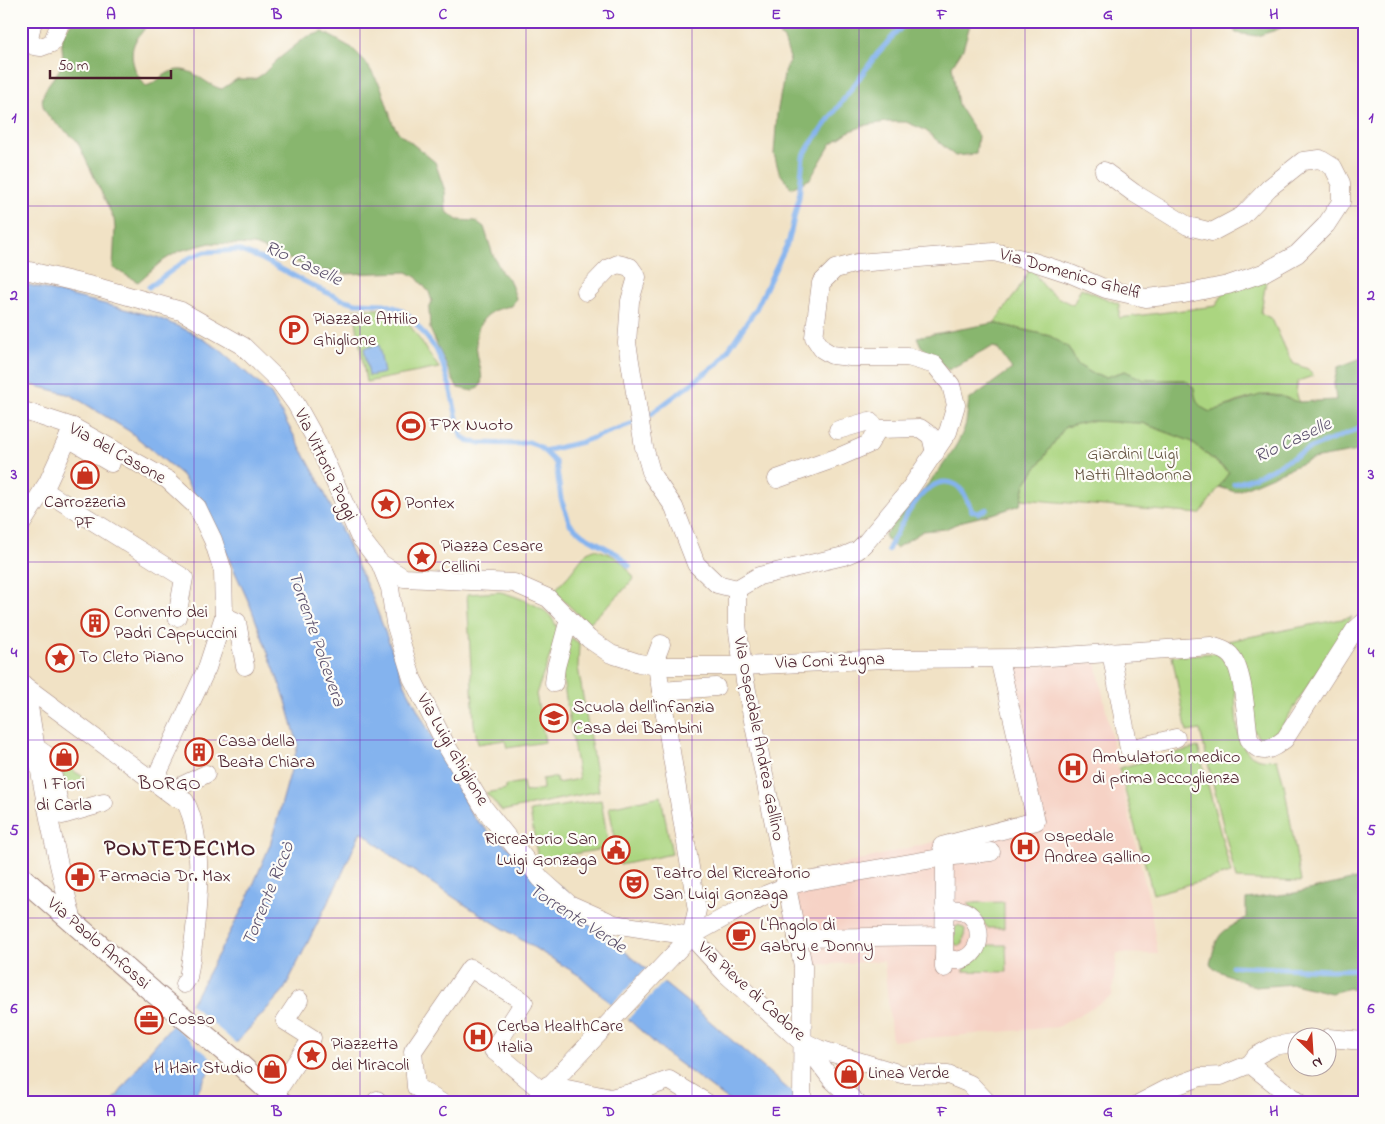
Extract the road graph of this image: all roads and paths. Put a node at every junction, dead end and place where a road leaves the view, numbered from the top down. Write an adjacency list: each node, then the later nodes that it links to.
1 (33, 21): 2 (street)
2 (61, 21)
3 (1104, 171): 10 (street, Via Domenico Ghelfi)
4 (21, 269): 16 (street, Via Vittorio Poggi)
5 (586, 292): 17 (street)
6 (21, 410): 9 (street, Via del Casone)
7 (878, 429): 8 (street); 10 (street); 12 (street)
8 (838, 430)
9 (72, 436): 11 (street); 13 (street); 19 (street, Via del Casone)
10 (935, 453): 17 (street, Via Domenico Ghelfi)
11 (111, 463)
12 (777, 479)
13 (43, 490): 14 (street); 18 (street)
14 (27, 504): 15 (street)
15 (21, 525)
16 (380, 563): 20 (street, Via Coni Zugna); 46 (street, Via Luigi Ghiglione)
17 (736, 589): 27 (street, Via Ospedale Andrea Gallino)
18 (177, 617)
19 (231, 619): 25 (street); 35 (street)
20 (569, 619): 26 (street, Via Coni Zugna); 28 (street)
21 (1364, 622): 23 (street, Via Coni Zugna)
22 (661, 644): 26 (street)
23 (1108, 653): 24 (street, Via Coni Zugna); 32 (street)
24 (999, 659): 27 (street, Via Coni Zugna); 39 (street)
25 (245, 666)
26 (655, 666): 27 (street, Via Coni Zugna); 31 (street)
27 (742, 666): 41 (street, Via Ospedale Andrea Gallino)
28 (554, 683)
29 (24, 684): 33 (street); 47 (street)
30 (716, 687): 31 (street)
31 (662, 691): 46 (street)
32 (1176, 738)
33 (35, 747): 37 (street); 43 (street)
34 (206, 774): 36 (street)
35 (160, 777)
36 (181, 786)
37 (104, 803)
38 (992, 852): 39 (street)
39 (945, 857): 41 (street); 42 (street)
40 (21, 876): 43 (main road, Via Paolo Anfossi)
41 (787, 886): 45 (street, Via Ospedale Andrea Gallino); 46 (street)
42 (944, 910): 44 (street); 44 (street)
43 (73, 921): 55 (main road, Via Paolo Anfossi)
44 (944, 936): 45 (street)
45 (797, 938): 59 (street, Via Ospedale Andrea Gallino)
46 (683, 941): 52 (street, Via Pieve di Cadore); 54 (street)
47 (184, 984)
48 (299, 1000): 55 (street)
49 (1338, 1039): 50 (street)
50 (1364, 1041)
51 (1288, 1044): 53 (street)
52 (811, 1046): 59 (street, Via Ospedale Andrea Gallino); 60 (street); 61 (street, Via Pieve di Cadore)
53 (1250, 1064): 62 (street); 63 (street)
54 (545, 1096): 56 (street); 57 (street); 58 (street)
55 (278, 1099)
56 (595, 1102)
57 (442, 1103)
58 (706, 1103)
59 (803, 1103)
60 (857, 1103)
61 (988, 1103)
62 (1140, 1103)
63 (1299, 1103)

